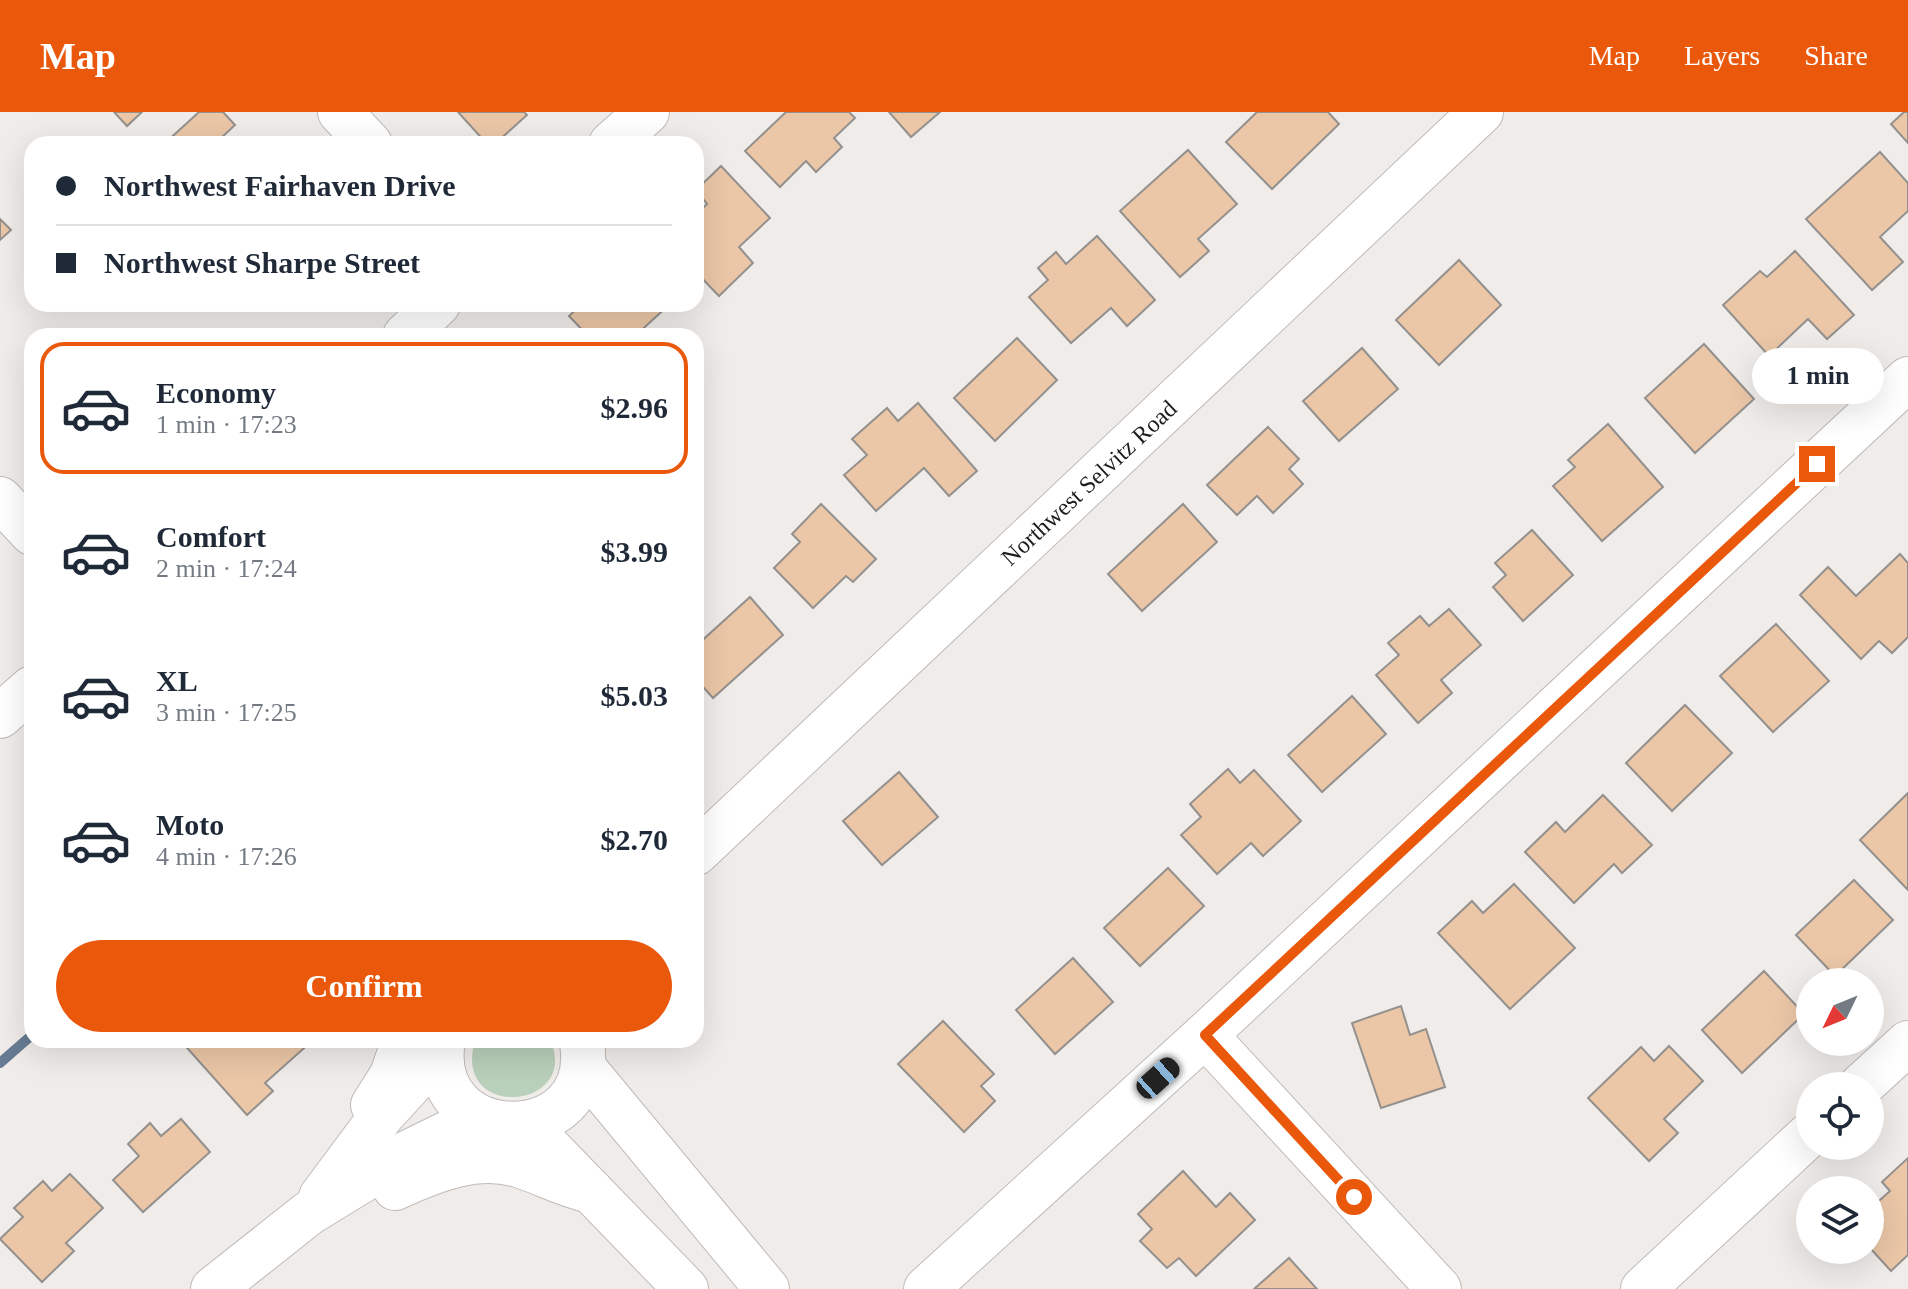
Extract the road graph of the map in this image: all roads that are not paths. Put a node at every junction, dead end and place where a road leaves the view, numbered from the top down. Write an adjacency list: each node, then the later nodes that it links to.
1 (340, 112): 4 (street)
2 (647, 112): 5 (street)
3 (1481, 112): 13 (street, Northwest Selvitz Road)
4 (362, 136)
5 (620, 136)
6 (430, 312): 7 (street)
7 (413, 328)
8 (1908, 379): 14 (street)
9 (0, 499): 10 (street)
10 (24, 524)
11 (24, 695): 12 (street)
12 (0, 716)
13 (704, 845)
14 (1205, 1035): 27 (street); 28 (street)
15 (1908, 1043): 19 (street)
16 (426, 1048): 23 (street)
17 (431, 1048): 20 (street)
18 (584, 1048): 20 (street); 26 (street)
19 (1876, 1072)
20 (511, 1124): 22 (street); 23 (street)
21 (1796, 1147): 29 (street)
22 (591, 1191): 23 (street); 25 (street)
23 (319, 1204): 24 (street)
24 (213, 1289)
25 (686, 1289)
26 (767, 1289)
27 (926, 1289)
28 (1439, 1289)
29 (1643, 1289)

